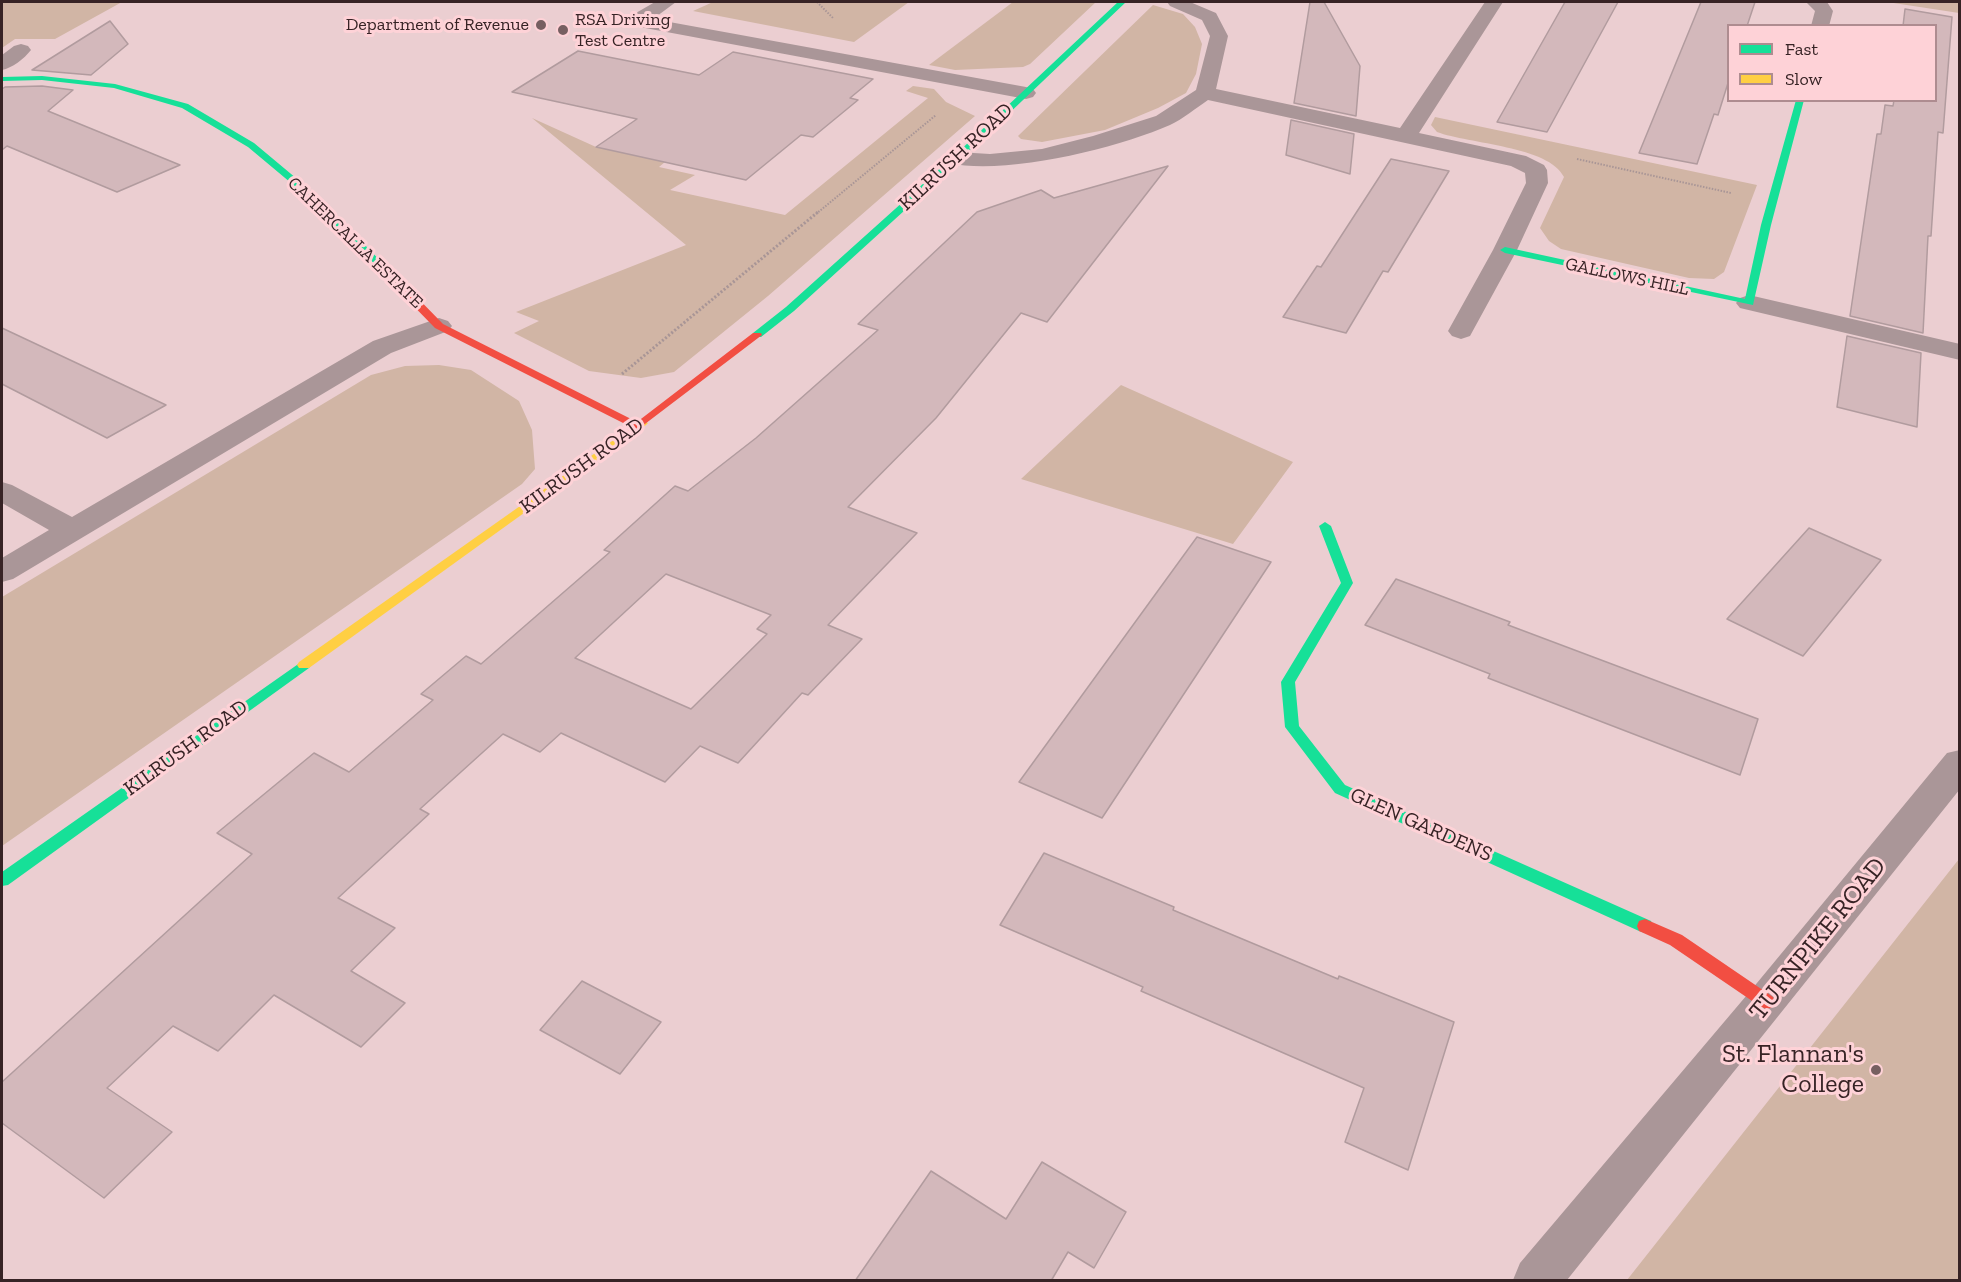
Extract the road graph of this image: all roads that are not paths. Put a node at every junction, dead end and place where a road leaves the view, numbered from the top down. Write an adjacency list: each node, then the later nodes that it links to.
1 (667, 2): 10 (street)
2 (1122, 2): 10 (street, KILRUSH ROAD)
3 (1176, 2): 11 (street)
4 (1494, 2): 13 (street)
5 (1815, 2): 6 (street)
6 (1821, 24)
7 (21, 50): 8 (street)
8 (2, 64)
9 (2, 79): 17 (street, CAHERCALLA ESTATE)
10 (1026, 93): 14 (street, KILRUSH ROAD)
11 (1205, 93): 13 (street); 14 (street)
12 (1799, 102): 16 (street)
13 (1406, 136): 15 (street)
14 (957, 158): 20 (street, KILRUSH ROAD)
15 (1505, 250): 16 (street, GALLOWS HILL); 18 (street)
16 (1749, 303): 19 (street, GALLOWS HILL)
17 (440, 326): 20 (street, CAHERCALLA ESTATE); 23 (street, CAHERCALLA ESTATE)
18 (1461, 331)
19 (1959, 352)
20 (637, 427): 26 (street, KILRUSH ROAD)
21 (2, 491): 23 (street)
22 (1325, 526): 27 (street, GLEN GARDENS)
23 (72, 530): 24 (street, CAHERCALLA ESTATE)
24 (2, 572)
25 (1959, 763): 27 (street, TURNPIKE ROAD)
26 (2, 880)
27 (1767, 1002): 28 (street, TURNPIKE ROAD)
28 (1538, 1281)

